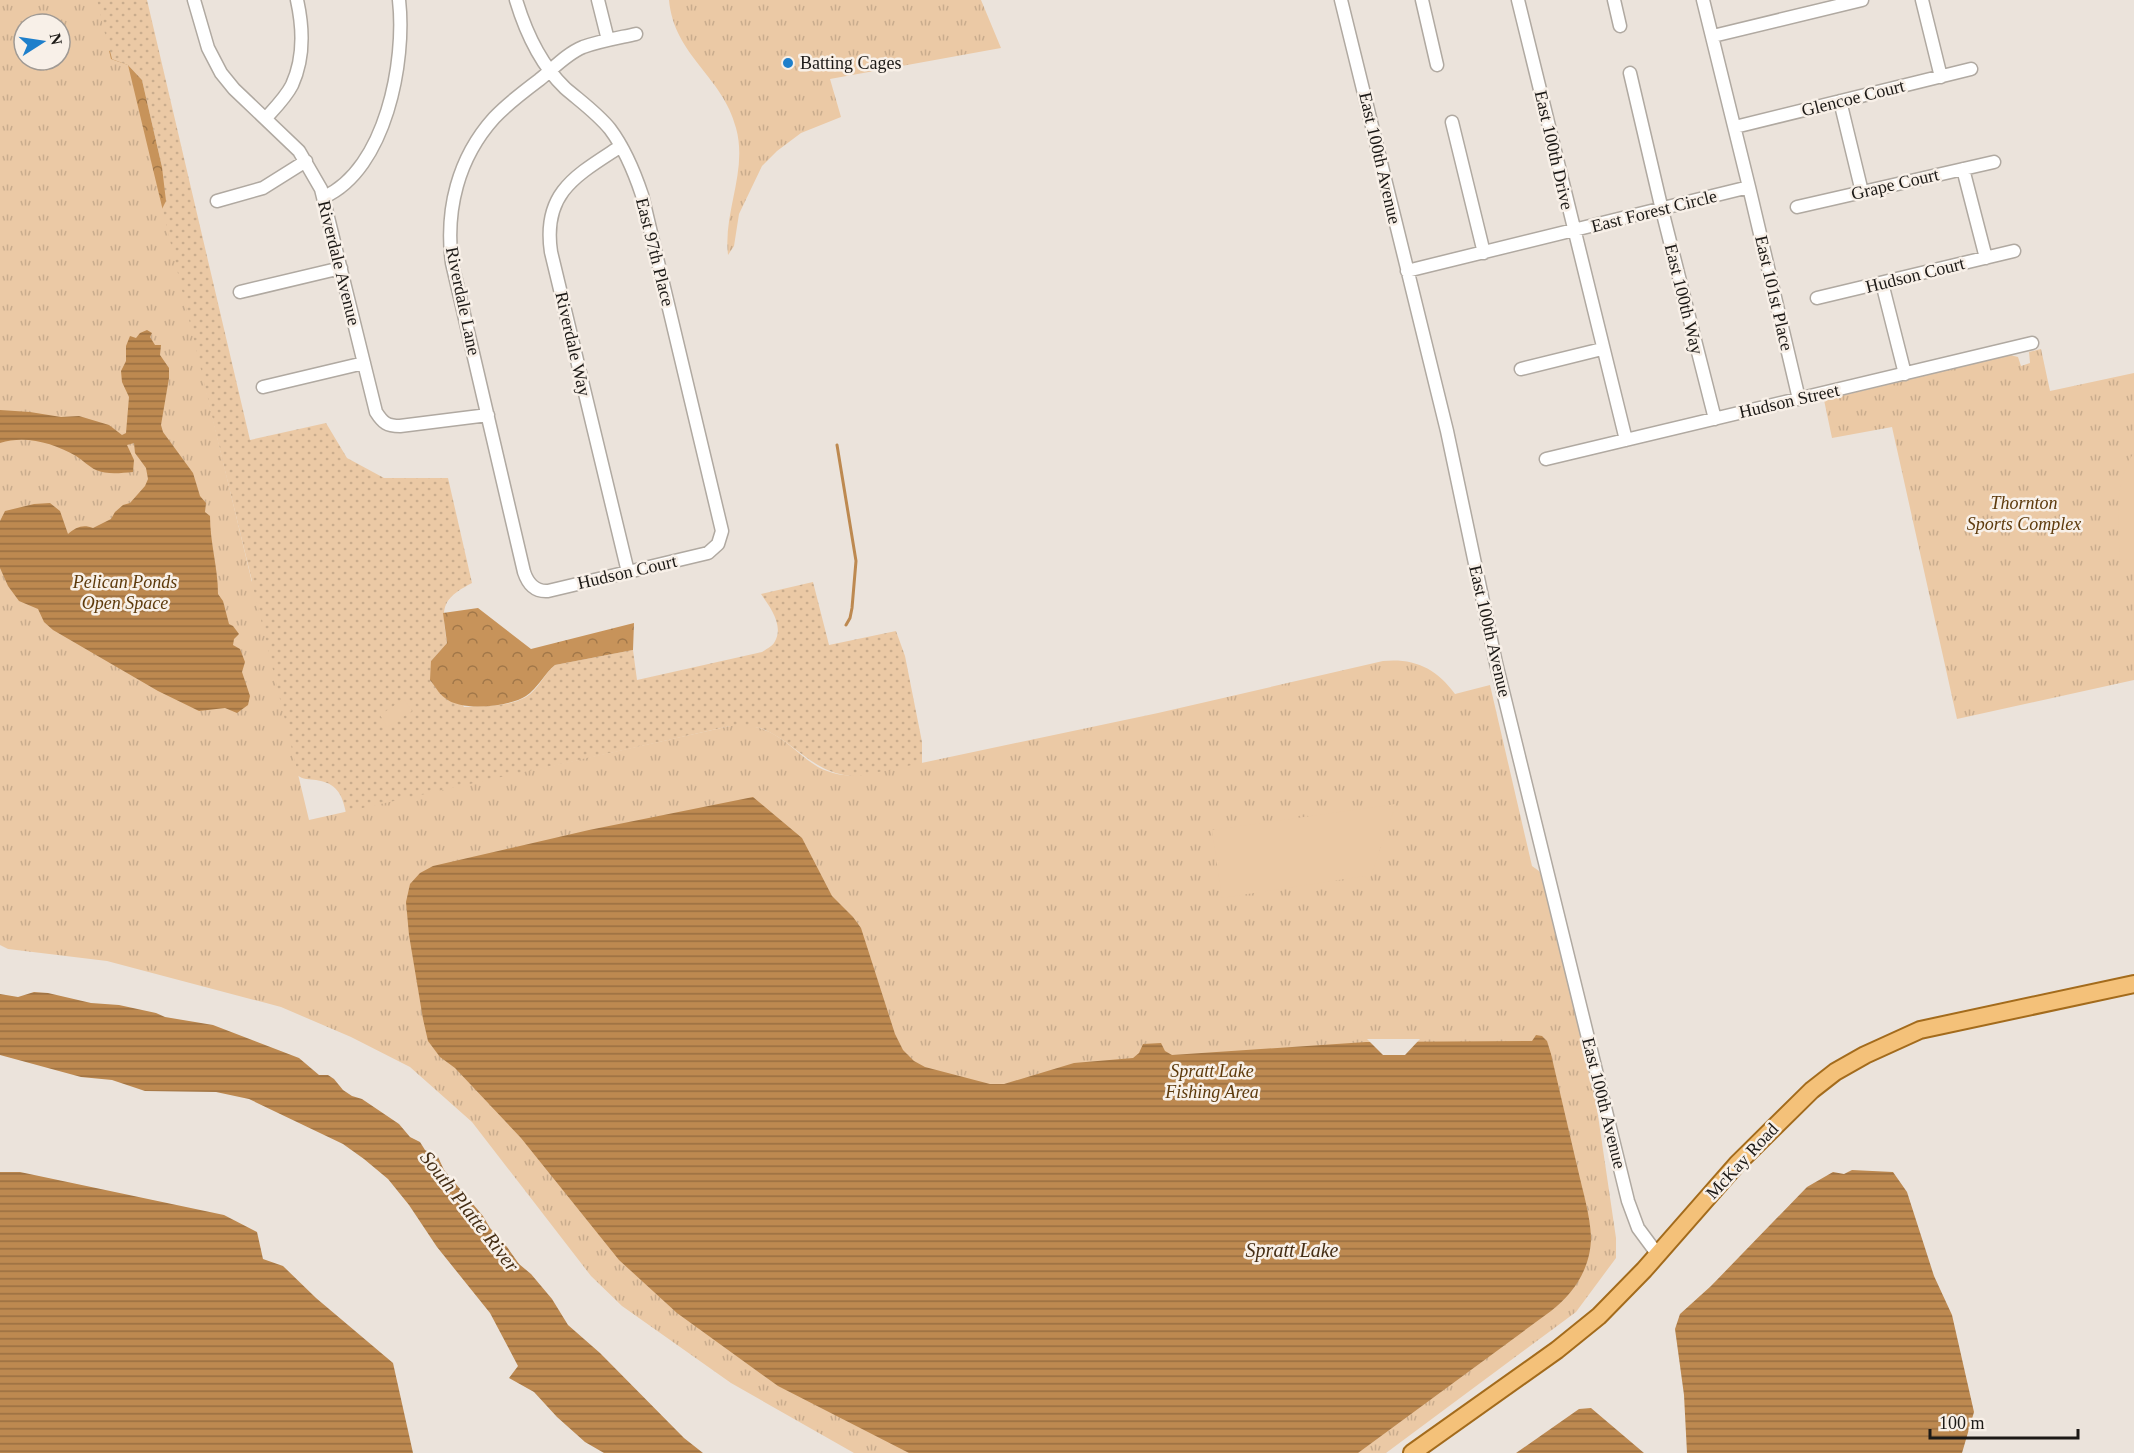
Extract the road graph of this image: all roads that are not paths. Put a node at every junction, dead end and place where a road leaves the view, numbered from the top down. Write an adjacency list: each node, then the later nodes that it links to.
1 (194, 0): 23 (street, Riverdale Avenue)
2 (297, 0): 23 (street)
3 (399, 0): 32 (street)
4 (516, 0): 19 (street, East 97th Place)
5 (598, 0): 16 (street)
6 (1341, 0): 41 (street, East 100th Avenue)
7 (1422, 0): 17 (street)
8 (1518, 0): 36 (street, East 100th Drive)
9 (1614, 0): 13 (street)
10 (1704, 0): 15 (street)
11 (1863, 0): 15 (street)
12 (1922, 0): 21 (street)
13 (1620, 26)
14 (636, 34): 16 (street, Riverdale Lane)
15 (1713, 36): 25 (street)
16 (608, 40): 19 (street, Riverdale Lane)
17 (1437, 65)
18 (1971, 69): 21 (street, Glencoe Court)
19 (550, 71): 26 (street, East 97th Place); 52 (street, Riverdale Lane)
20 (1630, 73): 35 (street, East 100th Way)
21 (1941, 77): 22 (street, Glencoe Court)
22 (1840, 101): 25 (street, Glencoe Court); 31 (street)
23 (266, 118): 27 (street, Riverdale Avenue)
24 (1452, 122): 38 (street)
25 (1735, 127): 30 (street)
26 (621, 146): 56 (street, East 97th Place); 57 (street, Riverdale Way)
27 (306, 161): 32 (street, Riverdale Avenue); 33 (street)
28 (1994, 162): 29 (street, Grape Court)
29 (1964, 169): 31 (street, Grape Court); 39 (street)
30 (1749, 188): 35 (street, East Forest Circle); 51 (street, East 101st Place)
31 (1862, 192): 34 (street, Grape Court)
32 (324, 197): 40 (street, Riverdale Avenue)
33 (217, 201)
34 (1797, 207)
35 (1662, 210): 36 (street, East Forest Circle); 53 (street, East 100th Way)
36 (1573, 231): 38 (street, East Forest Circle); 46 (street, East 100th Drive)
37 (2014, 251): 39 (street, Hudson Court)
38 (1484, 253): 41 (street, East Forest Circle)
39 (1986, 258): 42 (street, Hudson Court)
40 (341, 268): 43 (street); 47 (street, Riverdale Avenue)
41 (1407, 271): 60 (street, East 100th Avenue)
42 (1882, 283): 44 (street, Hudson Court); 49 (street)
43 (240, 292)
44 (1817, 298)
45 (2032, 343): 49 (street, Hudson Street)
46 (1602, 349): 48 (street); 54 (street, East 100th Drive)
47 (364, 363): 50 (street); 52 (street, Riverdale Avenue)
48 (1521, 369)
49 (1905, 374): 51 (street, Hudson Street)
50 (263, 387)
51 (1800, 399): 53 (street, Hudson Street)
52 (488, 415): 58 (street, Riverdale Lane)
53 (1715, 419): 54 (street, Hudson Street)
54 (1626, 440): 55 (street, Hudson Street)
55 (1545, 459)
56 (720, 540): 57 (street, Hudson Court)
57 (628, 572): 58 (street, Hudson Court)
58 (530, 584)
59 (2134, 984): 60 (main road, McKay Road)
60 (1658, 1255): 61 (main road, McKay Road)
61 (1412, 1453)

